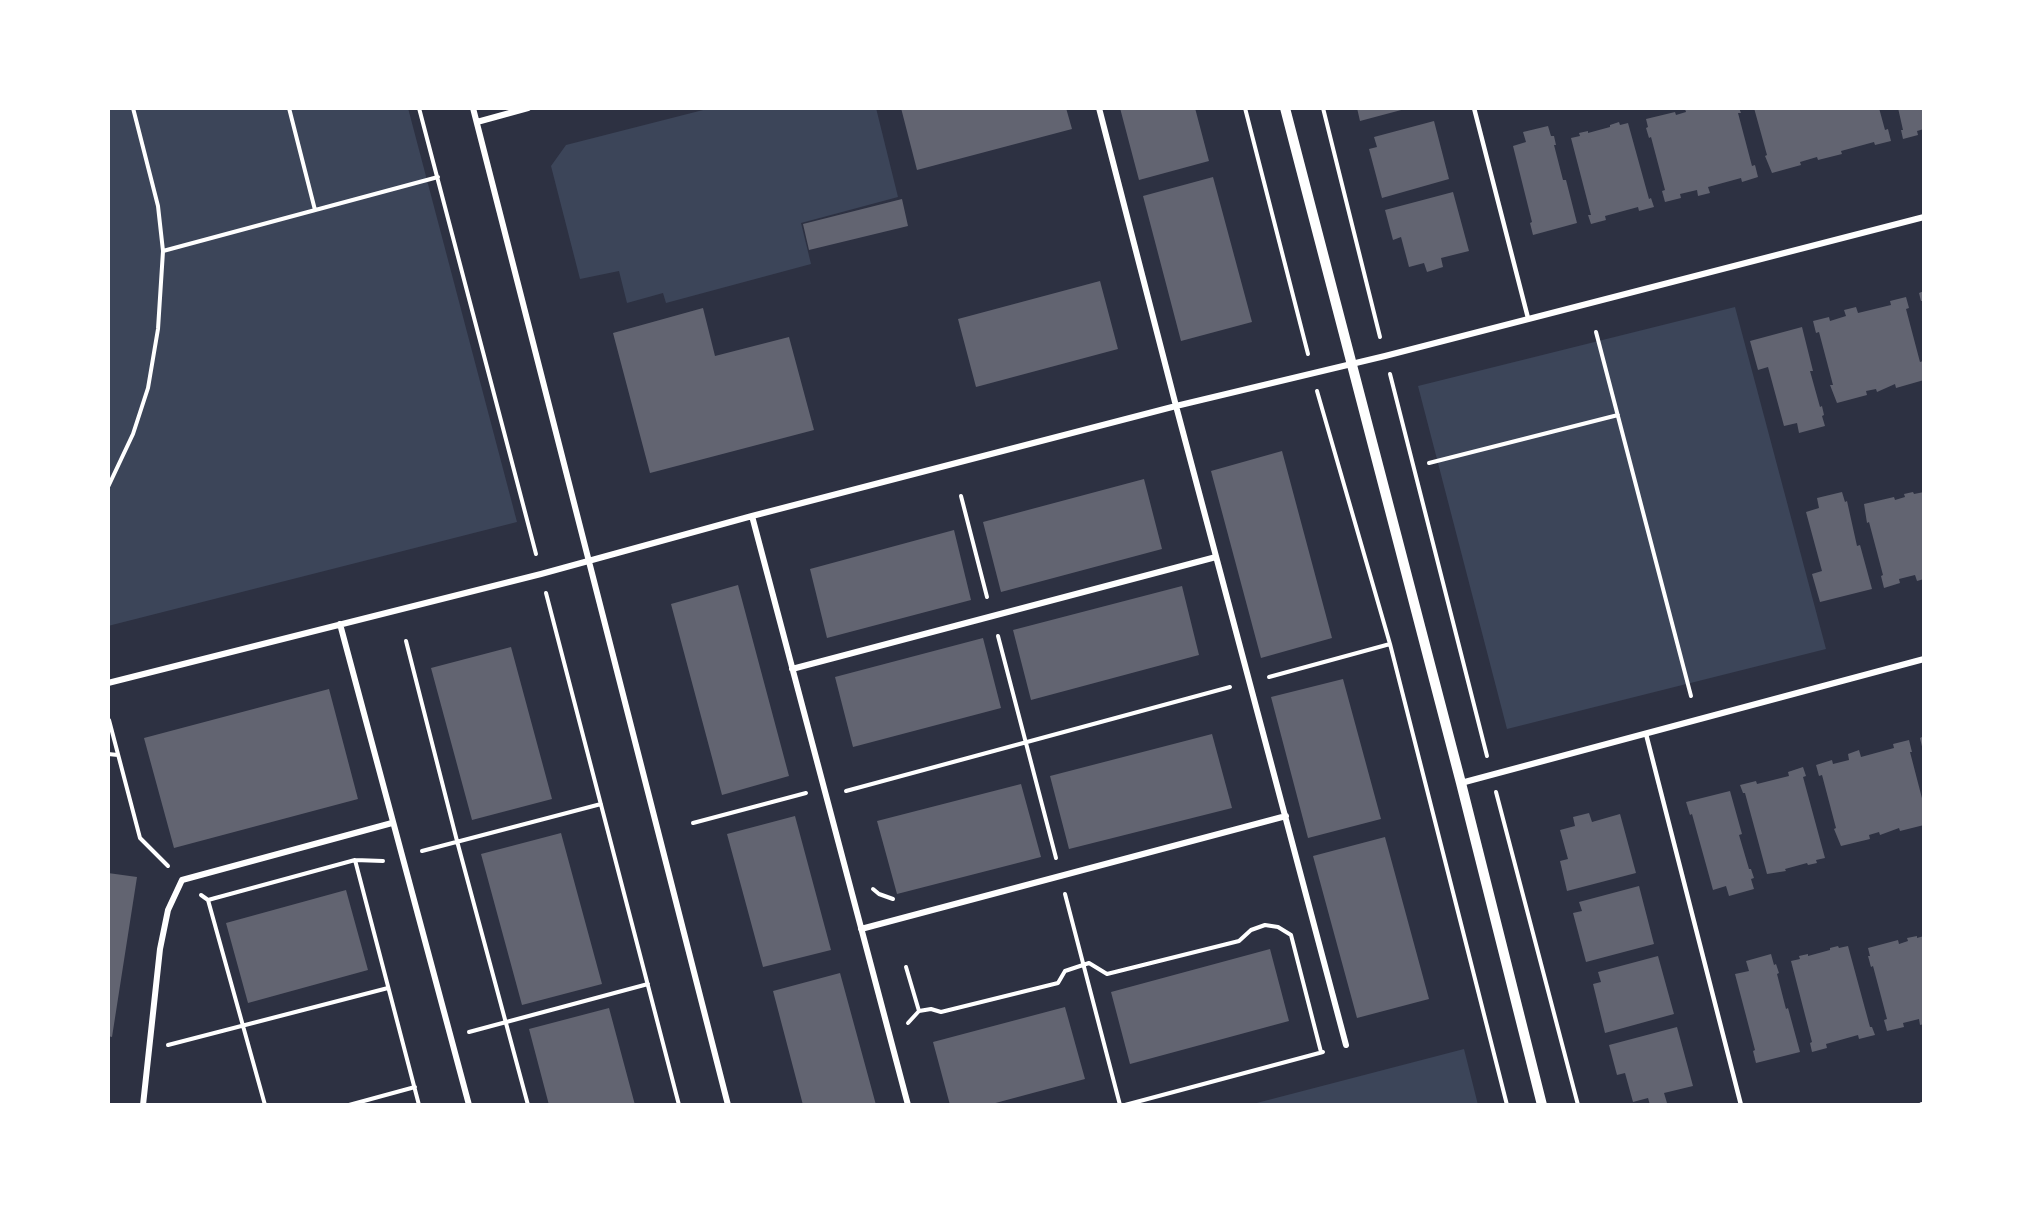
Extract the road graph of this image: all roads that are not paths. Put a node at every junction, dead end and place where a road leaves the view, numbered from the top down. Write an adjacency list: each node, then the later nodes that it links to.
1 (473, 108): 6 (street)
2 (528, 108): 6 (street)
3 (1099, 108): 10 (street)
4 (1285, 108): 9 (street)
5 (1474, 108): 8 (lane)
6 (477, 122): 13 (street)
7 (1924, 216): 8 (street)
8 (1528, 318): 9 (street)
9 (1352, 364): 10 (street); 19 (street)
10 (1176, 406): 11 (street); 12 (street)
11 (752, 516): 13 (street); 16 (street)
12 (1216, 557): 16 (street); 20 (street)
13 (589, 561): 14 (street); 26 (street)
14 (340, 624): 17 (street); 21 (street)
15 (1924, 659): 18 (street)
16 (792, 669): 22 (street)
17 (108, 683)
18 (1646, 734): 19 (street); 29 (lane)
19 (1461, 783): 28 (street)
20 (1286, 816): 22 (street); 23 (street)
21 (392, 823): 24 (street); 25 (street)
22 (861, 929): 27 (street)
23 (1347, 1045)
24 (143, 1105)
25 (469, 1105)
26 (728, 1105)
27 (908, 1105)
28 (1542, 1105)
29 (1741, 1105)

